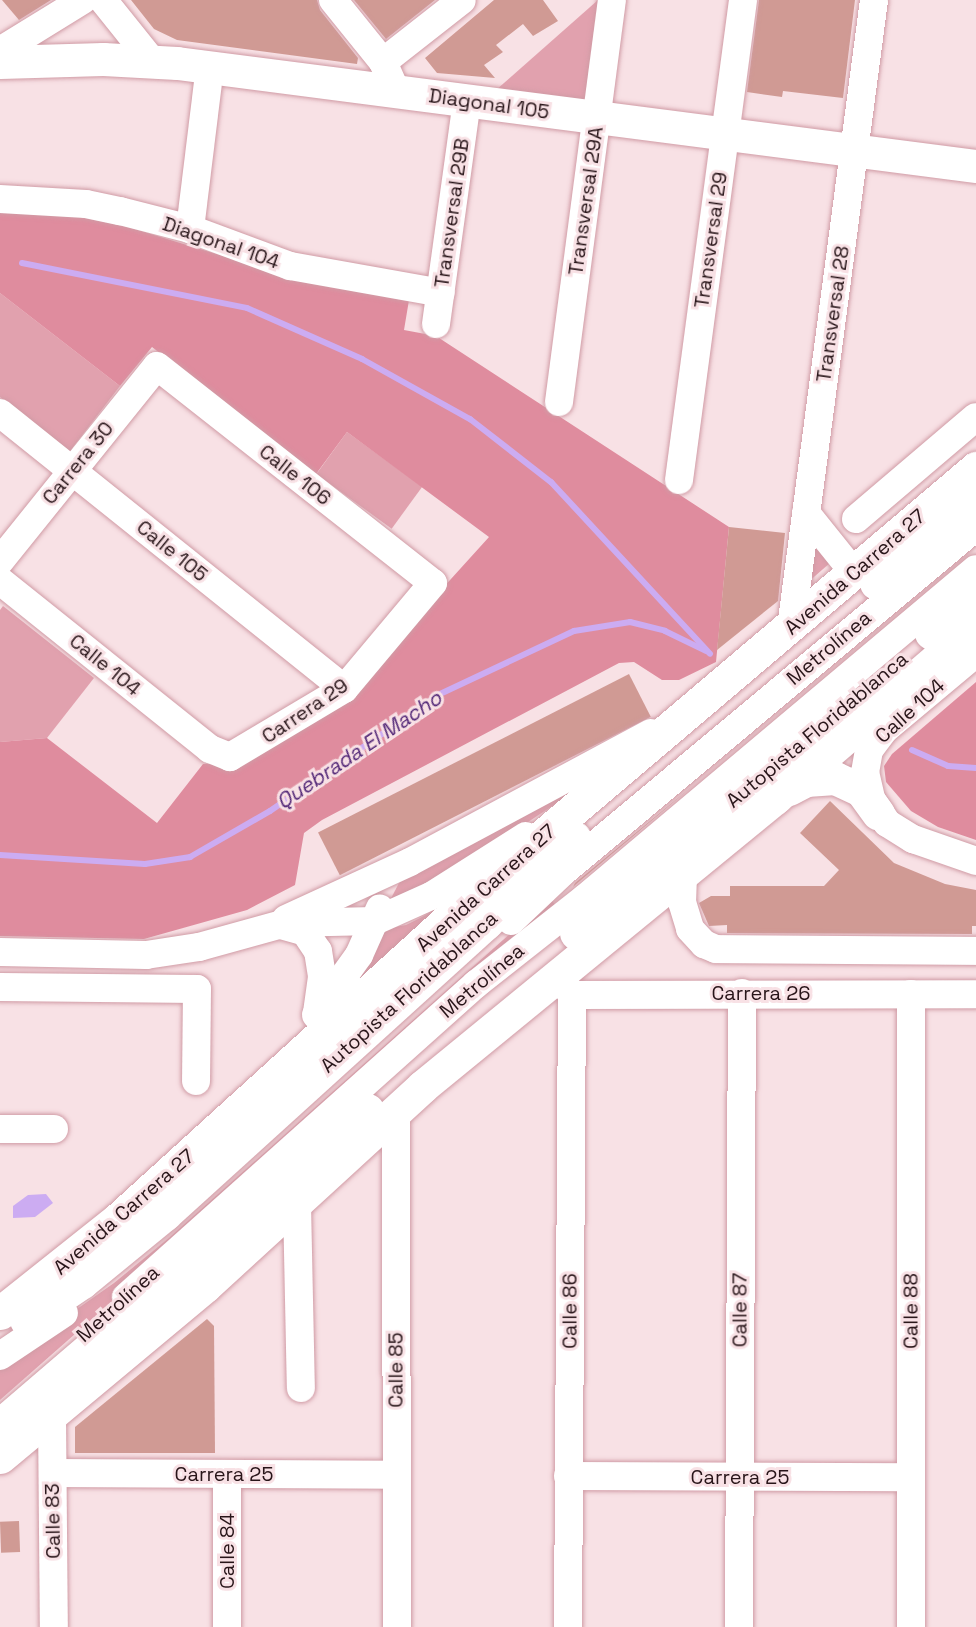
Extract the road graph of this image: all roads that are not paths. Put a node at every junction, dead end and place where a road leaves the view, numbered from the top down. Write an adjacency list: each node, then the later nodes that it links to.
1 (82, 0): 8 (street)
2 (103, 0): 9 (street)
3 (333, 0): 12 (street)
4 (462, 0): 12 (street)
5 (612, 0): 14 (street, Transversal 29A)
6 (743, 0): 15 (street, Transversal 29)
7 (874, 0): 16 (street, Transversal 28)
8 (0, 51)
9 (151, 60): 10 (main road, Diagonal 105); 11 (main road, Diagonal 105)
10 (0, 62)
11 (210, 66): 12 (main road, Diagonal 105); 19 (street)
12 (389, 77): 13 (main road, Diagonal 105)
13 (467, 101): 14 (main road, Diagonal 105); 20 (street, Transversal 29B)
14 (597, 118): 15 (main road, Diagonal 105); 23 (street, Transversal 29A)
15 (725, 134): 16 (main road, Diagonal 105); 28 (street, Transversal 29)
16 (854, 151): 17 (main road, Diagonal 105); 30 (street, Transversal 28)
17 (976, 166)
18 (0, 199): 19 (street, Diagonal 104)
19 (190, 230): 20 (street, Diagonal 104)
20 (441, 293): 21 (street, Transversal 29B)
21 (436, 324)
22 (157, 366): 27 (street, Carrera 30); 37 (street, Calle 106)
23 (559, 402)
24 (0, 413): 27 (street, Calle 105)
25 (976, 417): 31 (street)
26 (976, 468): 35 (main road, Avenida Carrera 27)
27 (72, 471): 33 (street, Carrera 30); 42 (street, Calle 105)
28 (680, 480)
29 (976, 501): 68 (main road, Autopista Floridablanca)
30 (806, 513): 35 (street); 40 (street, Transversal 28)
31 (856, 519)
32 (976, 526): 69 (street, Metrolínea)
33 (0, 561)
34 (976, 569): 71 (street, Metrolínea)
35 (854, 573): 40 (main road, Avenida Carrera 27)
36 (0, 581): 44 (street, Calle 104)
37 (433, 583): 42 (street, Carrera 29)
38 (976, 594): 73 (main road, Autopista Floridablanca)
39 (976, 625): 46 (main road)
40 (791, 628): 43 (main road, Avenida Carrera 27)
41 (976, 653): 47 (street, Calle 104)
42 (344, 689): 44 (street, Carrera 29)
43 (696, 709): 45 (main road, Avenida Carrera 27); 49 (street)
44 (210, 749)
45 (601, 788): 51 (street); 61 (main road, Avenida Carrera 27)
46 (775, 798): 47 (main road); 50 (main road)
47 (878, 813): 48 (street)
48 (976, 861)
49 (410, 862): 51 (street); 52 (street)
50 (682, 875): 53 (street); 55 (main road)
51 (375, 921): 52 (street); 60 (street)
52 (273, 925): 54 (street); 60 (street)
53 (976, 951)
54 (0, 952)
55 (564, 985): 57 (street, Carrera 26); 63 (main road); 78 (street, Calle 86)
56 (0, 987): 62 (street)
57 (742, 993): 58 (street, Carrera 26); 79 (street, Calle 87)
58 (911, 994): 59 (street, Carrera 26); 80 (street, Calle 88)
59 (976, 994)
60 (316, 1015): 61 (street)
61 (290, 1065): 67 (main road, Avenida Carrera 27)
62 (196, 1081)
63 (396, 1113): 66 (main road); 77 (street, Calle 85)
64 (0, 1129): 65 (street)
65 (54, 1129)
66 (297, 1204): 70 (street); 72 (main road)
67 (0, 1313)
68 (0, 1335)
69 (0, 1356)
70 (301, 1388)
71 (0, 1407)
72 (52, 1416): 74 (main road); 75 (street, Calle 83)
73 (0, 1425)
74 (0, 1457)
75 (52, 1473): 76 (street, Carrera 25); 81 (street, Calle 83)
76 (227, 1474): 77 (street, Carrera 25); 82 (street, Calle 84)
77 (396, 1475): 83 (street, Calle 85)
78 (568, 1476): 79 (street, Carrera 25); 84 (street, Calle 86)
79 (740, 1477): 80 (street, Carrera 25); 85 (street, Calle 87)
80 (911, 1477): 86 (street, Calle 88)
81 (54, 1627)
82 (227, 1627)
83 (397, 1627)
84 (568, 1627)
85 (739, 1627)
86 (911, 1627)

